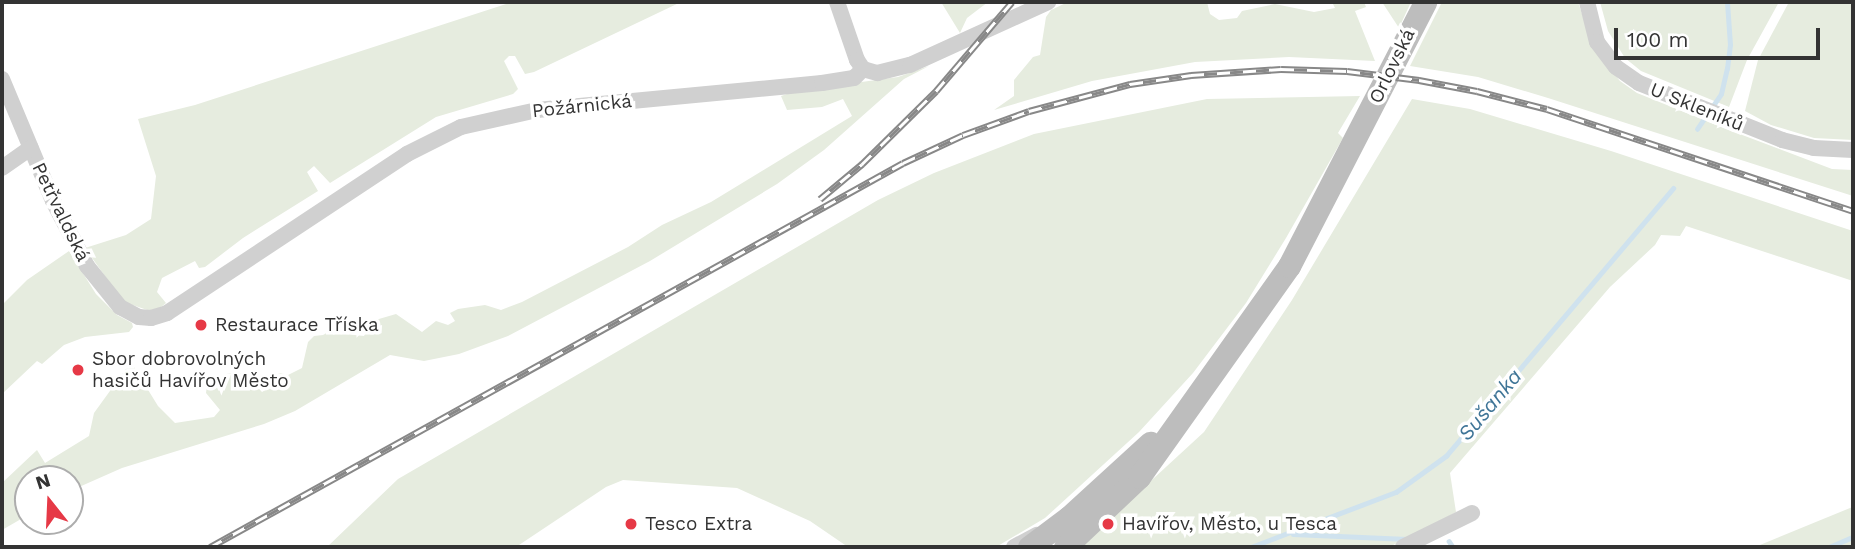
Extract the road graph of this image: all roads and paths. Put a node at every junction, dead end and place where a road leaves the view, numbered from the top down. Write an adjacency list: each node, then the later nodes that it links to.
1 (837, 2): 5 (street)
2 (1048, 2): 5 (street, Požárnická)
3 (1424, 2): 11 (main road, Orlovská)
4 (1587, 2): 8 (street, U Skleníků)
5 (863, 69): 10 (street, Požárnická)
6 (2, 79): 7 (street, Petřvaldská)
7 (31, 148): 9 (street); 10 (street, Petřvaldská)
8 (1853, 150)
9 (2, 168)
10 (151, 318)
11 (1200, 395): 13 (main road); 16 (main road)
12 (1472, 513): 17 (street)
13 (1069, 517): 14 (street); 15 (main road)
14 (1014, 547)
15 (1029, 547)
16 (1065, 547)
17 (1403, 547)

